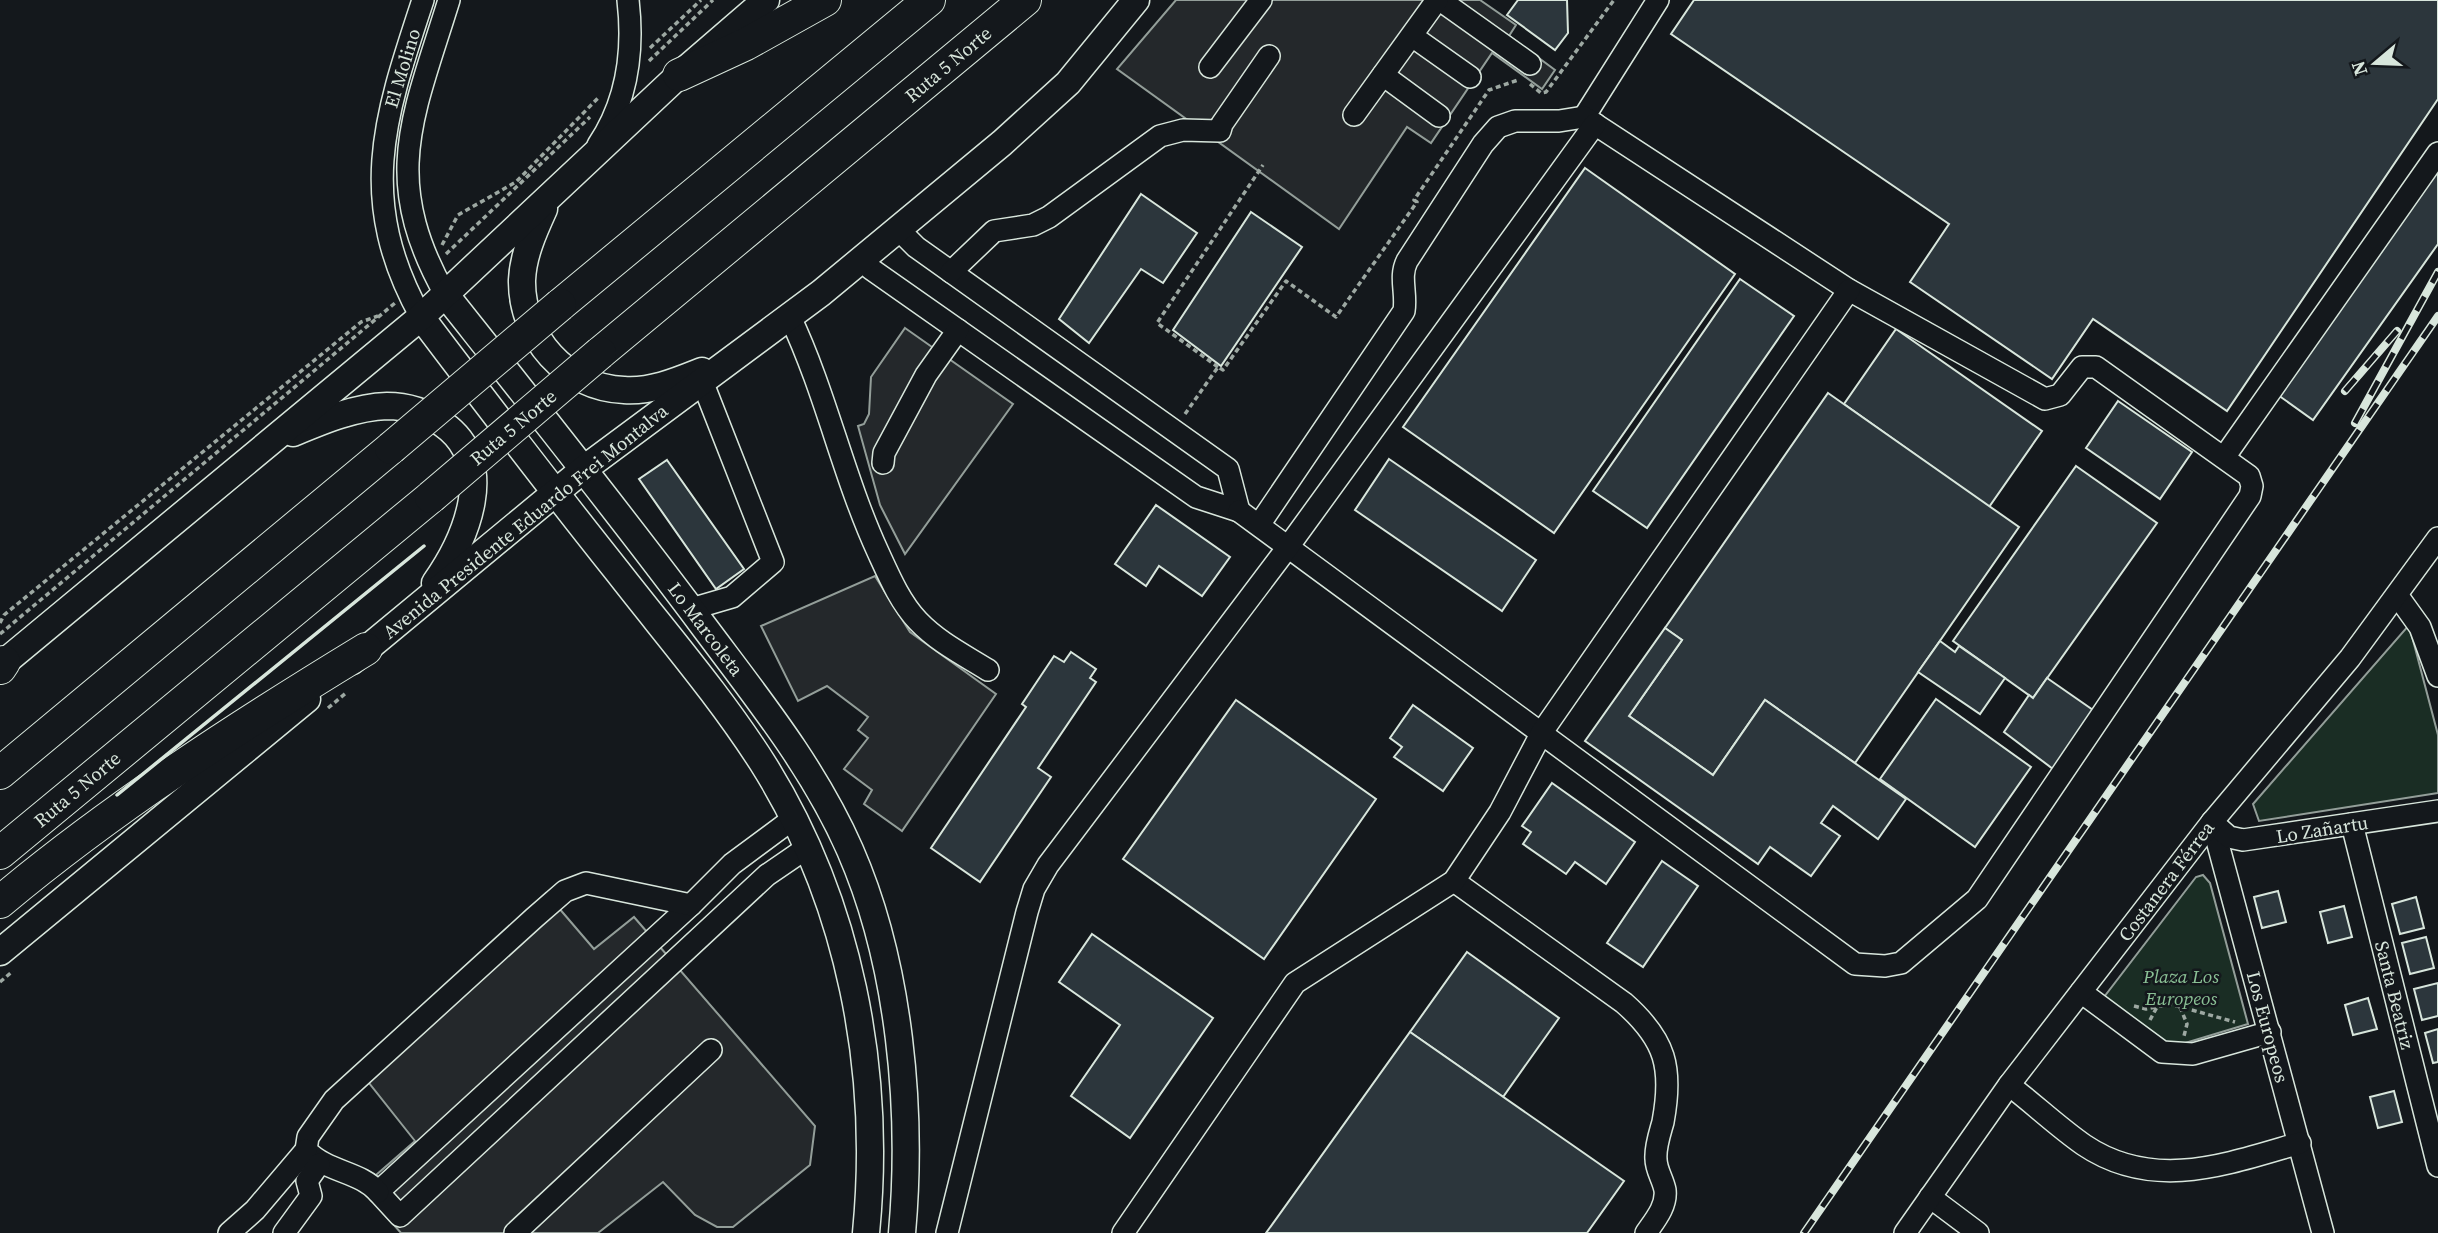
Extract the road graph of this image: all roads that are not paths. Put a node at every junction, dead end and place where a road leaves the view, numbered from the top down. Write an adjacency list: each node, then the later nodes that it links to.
1 (423, 0): 23 (street, El Molino)
2 (449, 0): 16 (street, El Molino)
3 (628, 0): 25 (street)
4 (766, 0): 17 (main road)
5 (825, 0): 17 (highway)
6 (929, 0): 54 (highway, bridge)
7 (1025, 0): 60 (highway, Ruta 5 Norte, bridge)
8 (1136, 0): 27 (main road, Avenida Presidente Eduardo Frei Montalva)
9 (1261, 0): 15 (street)
10 (1439, 0): 12 (street); 14 (street)
11 (1658, 0): 22 (street)
12 (1412, 36): 18 (street); 19 (street)
13 (1269, 56): 29 (street)
14 (1530, 64)
15 (1210, 67)
16 (426, 74): 31 (street, Lo Marcoleta)
17 (679, 75): 25 (main road)
18 (1383, 75): 20 (street); 21 (street)
19 (1470, 77)
20 (1354, 115)
21 (1439, 116)
22 (1589, 120): 30 (street); 43 (street); 45 (street)
23 (383, 136): 32 (street, Lo Marcoleta)
24 (2438, 153): 38 (street)
25 (589, 158): 26 (main road)
26 (549, 197): 31 (main road); 35 (main road)
27 (898, 229): 28 (main road, Avenida Presidente Eduardo Frei Montalva); 29 (street)
28 (865, 257): 33 (main road, Avenida Presidente Eduardo Frei Montalva); 34 (street)
29 (951, 272): 42 (street)
30 (1850, 290): 38 (street); 53 (street)
31 (445, 294): 32 (main road); 40 (main road, Lo Marcoleta)
32 (421, 317): 37 (main road); 41 (main road, Lo Marcoleta)
33 (790, 317): 35 (main road, Avenida Presidente Eduardo Frei Montalva); 51 (street)
34 (958, 330): 39 (street); 42 (street)
35 (734, 358): 36 (main road, Avenida Presidente Eduardo Frei Montalva)
36 (702, 381): 40 (main road, Avenida Presidente Eduardo Frei Montalva); 48 (street)
37 (272, 441): 47 (main road); 50 (main road)
38 (2225, 456): 53 (street)
39 (883, 463)
40 (584, 469): 41 (main road, Avenida Presidente Eduardo Frei Montalva); 48 (main road, Lo Marcoleta)
41 (555, 493): 47 (main road, Avenida Presidente Eduardo Frei Montalva); 56 (main road, Lo Marcoleta)
42 (1239, 511): 43 (street)
43 (1259, 525): 45 (street)
44 (2438, 538): 46 (street, Costanera Férrea)
45 (1288, 547): 53 (street); 85 (street)
46 (2397, 595): 52 (street); 57 (street, Costanera Férrea)
47 (420, 605): 49 (main road, Avenida Presidente Eduardo Frei Montalva)
48 (691, 609): 84 (main road, Lo Marcoleta)
49 (366, 649): 62 (highway); 64 (main road, Avenida Presidente Eduardo Frei Montalva)
50 (1, 657)
51 (988, 670)
52 (2438, 676)
53 (1542, 732): 61 (street)
54 (0, 773)
55 (2438, 811): 58 (street, Lo Zañartu)
56 (794, 818): 59 (main road, Lo Marcoleta); 63 (street)
57 (2211, 822): 58 (street, Lo Zañartu); 65 (street, Costanera Férrea); 68 (street, Los Europeos)
58 (2352, 824): 77 (street, Santa Beatriz)
59 (808, 847): 67 (street); 83 (main road, Lo Marcoleta)
60 (0, 853)
61 (1454, 881): 86 (street); 87 (street)
62 (0, 902)
63 (691, 905): 66 (street); 76 (street)
64 (0, 953)
65 (2081, 992): 68 (street); 72 (street, Costanera Férrea)
66 (597, 993): 67 (street); 70 (street)
67 (618, 1015): 71 (street)
68 (2270, 1032): 74 (street, Los Europeos)
69 (711, 1050): 82 (street)
70 (522, 1062): 71 (street); 73 (street)
71 (542, 1084): 75 (street)
72 (2009, 1085): 74 (street); 79 (street, Costanera Férrea)
73 (450, 1126): 75 (street); 78 (street)
74 (2300, 1143): 90 (street, Los Europeos)
75 (470, 1151): 78 (street)
76 (312, 1157): 78 (street); 80 (street); 81 (street)
77 (2438, 1166)
78 (378, 1192)
79 (1930, 1197): 88 (street, Costanera Férrea); 89 (street)
80 (229, 1233)
81 (284, 1233)
82 (515, 1233)
83 (866, 1233)
84 (902, 1233)
85 (947, 1233)
86 (1123, 1233)
87 (1646, 1233)
88 (1905, 1233)
89 (1978, 1233)
90 (2323, 1233)

